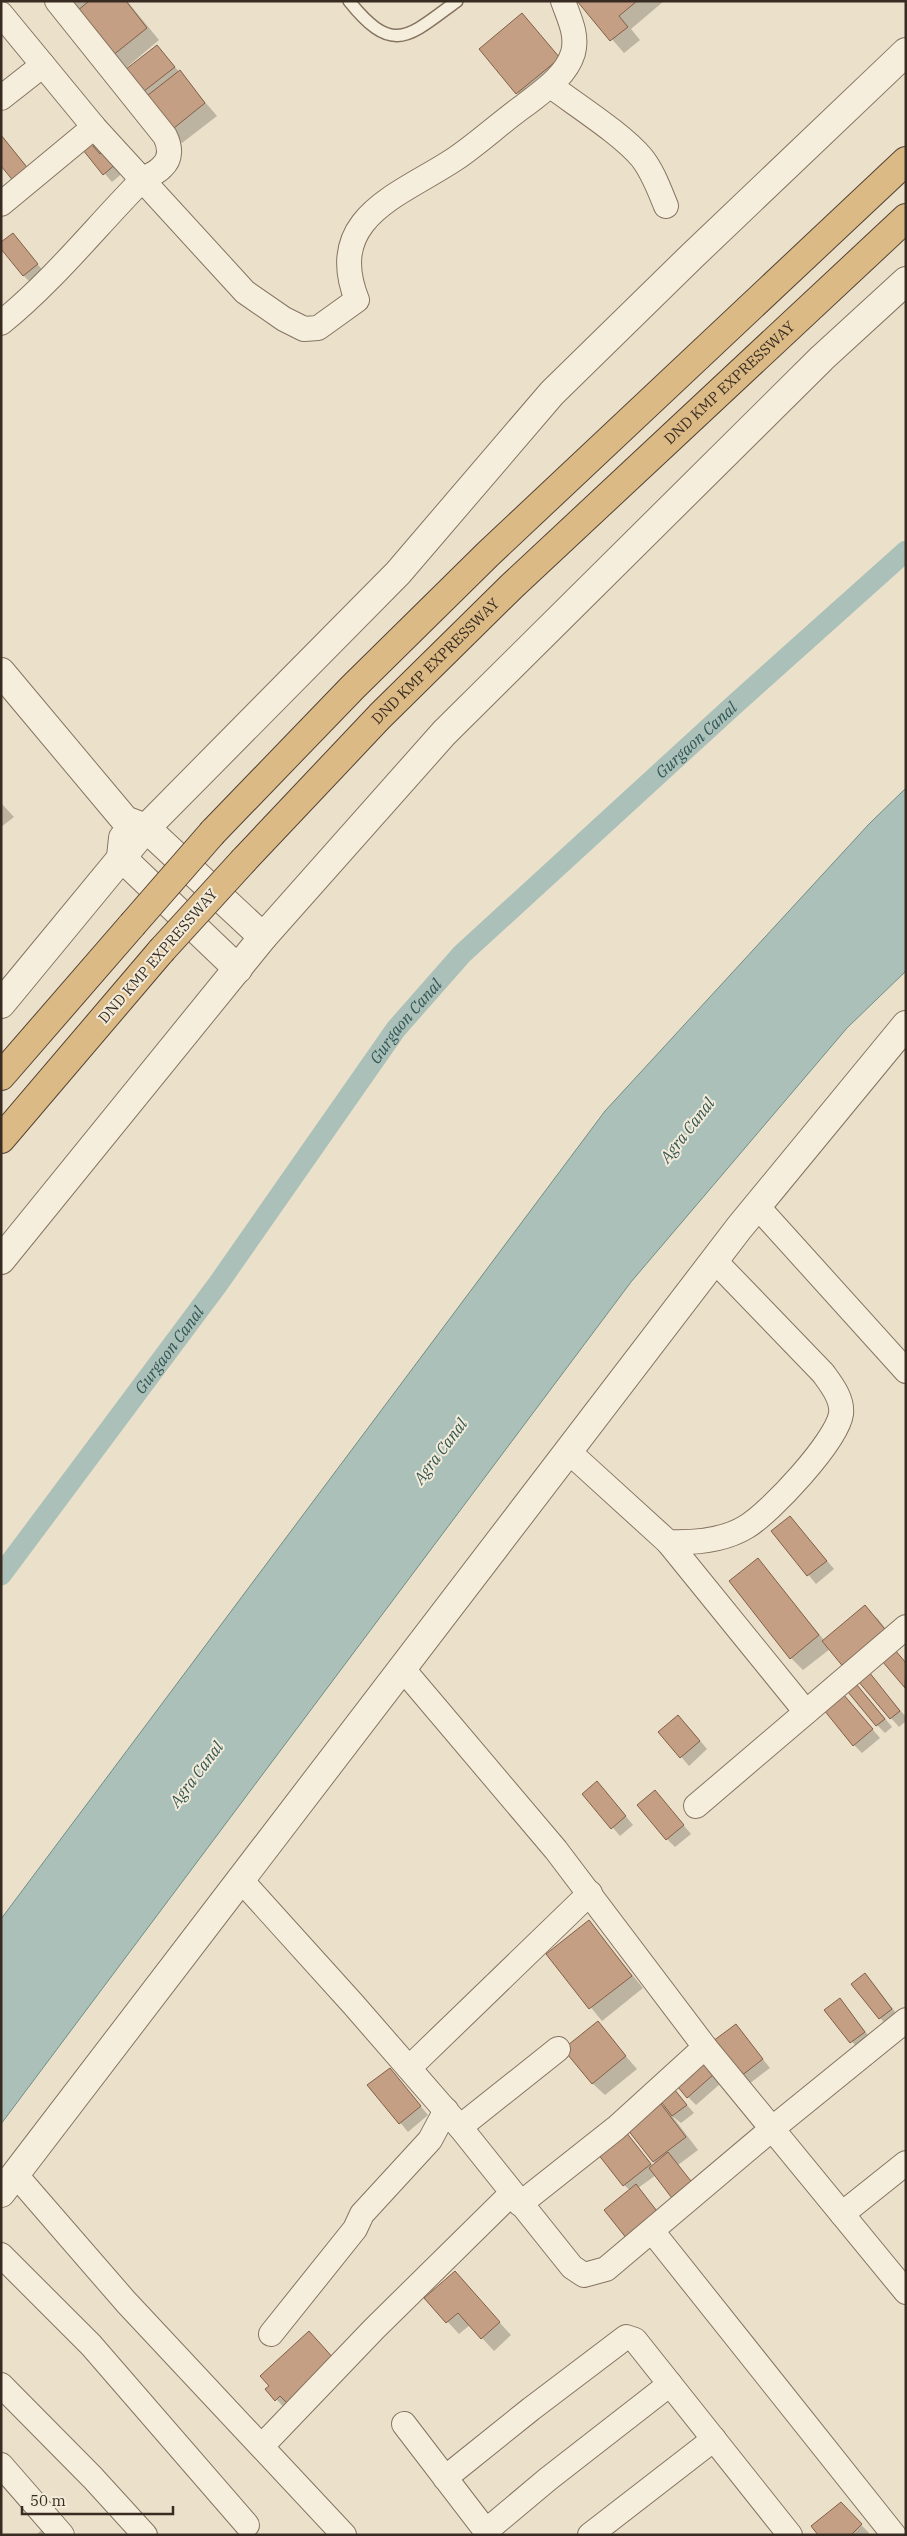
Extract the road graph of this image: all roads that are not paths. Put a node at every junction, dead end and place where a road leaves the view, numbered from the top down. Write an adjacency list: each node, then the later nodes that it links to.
1 (57, 1): 12 (street)
2 (349, 1): 3 (lane)
3 (457, 1)
4 (563, 1): 8 (street)
5 (1, 14): 7 (street)
6 (906, 52): 19 (street)
7 (43, 65): 9 (street); 10 (street)
8 (551, 86): 12 (street); 14 (street)
9 (1, 98)
10 (94, 127): 12 (street); 13 (street)
11 (906, 161): 25 (highway, bridge)
12 (142, 180): 17 (street)
13 (1, 204)
14 (666, 206)
15 (906, 218): 26 (highway, DND KMP EXPRESSWAY, bridge)
16 (906, 281): 21 (street)
17 (1, 323)
18 (1, 672): 19 (street)
19 (135, 824): 20 (street); 21 (street)
20 (121, 857): 22 (street); 23 (street)
21 (264, 937): 22 (street)
22 (238, 968): 28 (street)
23 (1, 1004)
24 (906, 1025): 27 (street)
25 (1, 1076)
26 (1, 1139)
27 (757, 1206): 29 (street); 30 (street)
28 (1, 1260)
29 (714, 1260): 31 (street); 32 (street)
30 (906, 1371)
31 (568, 1451): 32 (street); 34 (street)
32 (668, 1542): 35 (street)
33 (906, 1627): 35 (street)
34 (402, 1668): 37 (street); 38 (street)
35 (806, 1712): 36 (street)
36 (696, 1806)
37 (240, 1879): 42 (street); 46 (street)
38 (590, 1893): 40 (street); 42 (street)
39 (906, 2020): 44 (street)
40 (705, 2047): 44 (street); 47 (street)
41 (558, 2049): 43 (street)
42 (409, 2068): 43 (street)
43 (453, 2119): 47 (street); 52 (street)
44 (773, 2128): 48 (street); 49 (street)
45 (906, 2163): 48 (street)
46 (8, 2183): 57 (street)
47 (516, 2199): 49 (street); 57 (street)
48 (842, 2214): 51 (street)
49 (652, 2231): 69 (street)
50 (1, 2255): 60 (street)
51 (906, 2292)
52 (271, 2334)
53 (670, 2384): 56 (street); 59 (street); 61 (street)
54 (1, 2386): 63 (street)
55 (404, 2424): 59 (street)
56 (714, 2439): 67 (street); 68 (street)
57 (262, 2446): 64 (street)
58 (1, 2465): 62 (street)
59 (445, 2478): 61 (street)
60 (247, 2525)
61 (487, 2533)
62 (62, 2535)
63 (144, 2535)
64 (344, 2535)
65 (348, 2535): 66 (street)
66 (359, 2535)
67 (590, 2535)
68 (790, 2535)
69 (894, 2535)

